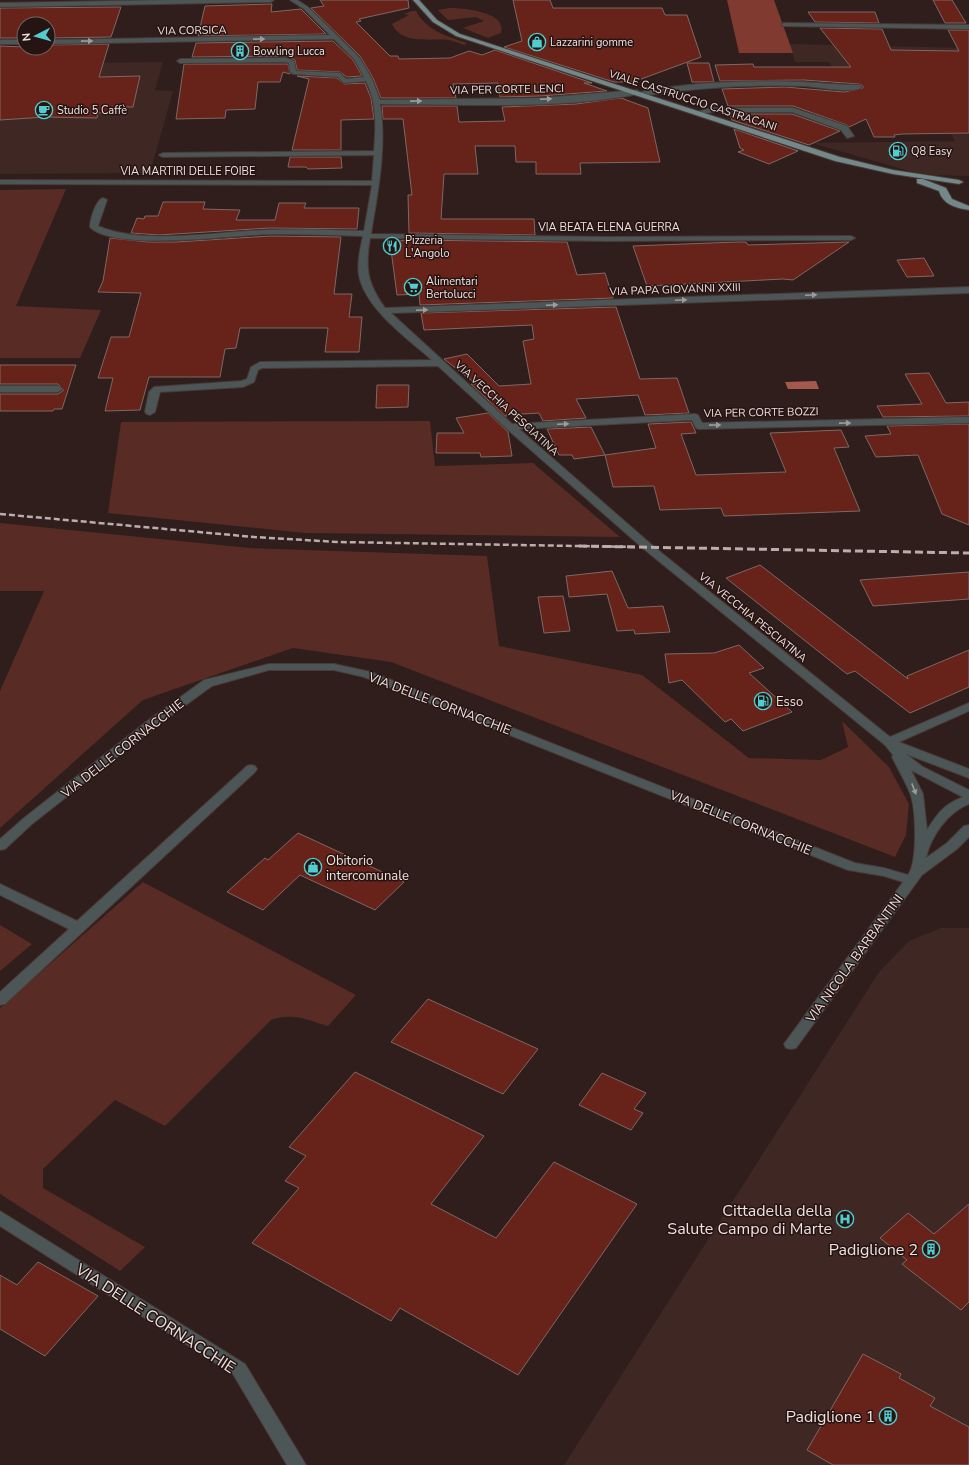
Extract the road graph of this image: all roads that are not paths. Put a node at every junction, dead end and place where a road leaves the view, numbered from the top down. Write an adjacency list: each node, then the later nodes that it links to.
1 (271, 0): 4 (street)
2 (293, 0): 7 (street, VIA VECCHIA PESCIATINA)
3 (416, 0): 14 (main road, VIALE CASTRUCCIO CASTRACANI)
4 (0, 5)
5 (784, 25): 6 (street)
6 (969, 27)
7 (336, 37): 10 (street, VIA CORSICA, one-way to 7); 12 (street, VIA VECCHIA PESCIATINA)
8 (0, 42): 9 (street)
9 (16, 42)
10 (56, 42)
11 (180, 61): 12 (street)
12 (369, 79): 15 (street, VIA VECCHIA PESCIATINA)
13 (859, 87): 14 (street, VIA PER CORTE LENCI)
14 (639, 93): 15 (street, VIA PER CORTE LENCI, one-way to 14); 16 (main road, VIALE CASTRUCCIO CASTRACANI)
15 (377, 102): 18 (street, VIA VECCHIA PESCIATINA)
16 (697, 113): 17 (street); 20 (main road, VIALE CASTRUCCIO CASTRACANI)
17 (850, 136)
18 (378, 153): 19 (street); 22 (street, VIA VECCHIA PESCIATINA)
19 (163, 155)
20 (893, 172): 23 (main road, VIALE CASTRUCCIO CASTRACANI); 23 (main road, VIALE CASTRUCCIO CASTRACANI)
21 (0, 182): 22 (street, VIA MARTIRI DELLE FOIBE)
22 (376, 183): 26 (street, VIA VECCHIA PESCIATINA)
23 (943, 190): 25 (main road, VIALE CASTRUCCIO CASTRACANI)
24 (103, 200): 26 (street, VIA BEATA ELENA GUERRA)
25 (969, 208)
26 (367, 235): 27 (street, VIA BEATA ELENA GUERRA); 29 (street, VIA VECCHIA PESCIATINA)
27 (850, 238)
28 (969, 290): 29 (street, VIA PAPA GIOVANNI XXIII, one-way to 28)
29 (383, 311): 30 (street, VIA VECCHIA PESCIATINA)
30 (439, 363): 33 (street); 35 (street, VIA VECCHIA PESCIATINA)
31 (0, 389): 32 (street)
32 (58, 389)
33 (150, 412)
34 (969, 420): 35 (street, VIA PER CORTE BOZZI, one-way to 34)
35 (510, 427): 37 (street, VIA VECCHIA PESCIATINA)
36 (969, 707): 37 (street)
37 (889, 742): 39 (street); 40 (street); 46 (street, VIA NICOLA BARBANTINI, one-way to 46)
38 (251, 769): 49 (street)
39 (969, 774)
40 (969, 795)
41 (969, 799): 46 (street, VIA NICOLA BARBANTINI)
42 (969, 829): 45 (street, VIA NICOLA BARBANTINI)
43 (969, 839): 45 (street, VIA NICOLA BARBANTINI)
44 (0, 846): 47 (street, VIA DELLE CORNACCHIE)
45 (952, 846): 47 (street, VIA NICOLA BARBANTINI)
46 (922, 849): 47 (street, VIA NICOLA BARBANTINI)
47 (914, 876): 51 (street, VIA NICOLA BARBANTINI)
48 (0, 889): 49 (street)
49 (80, 928): 50 (street)
50 (0, 1000)
51 (791, 1044)
52 (0, 1218): 53 (street, VIA DELLE CORNACCHIE)
53 (297, 1465)

